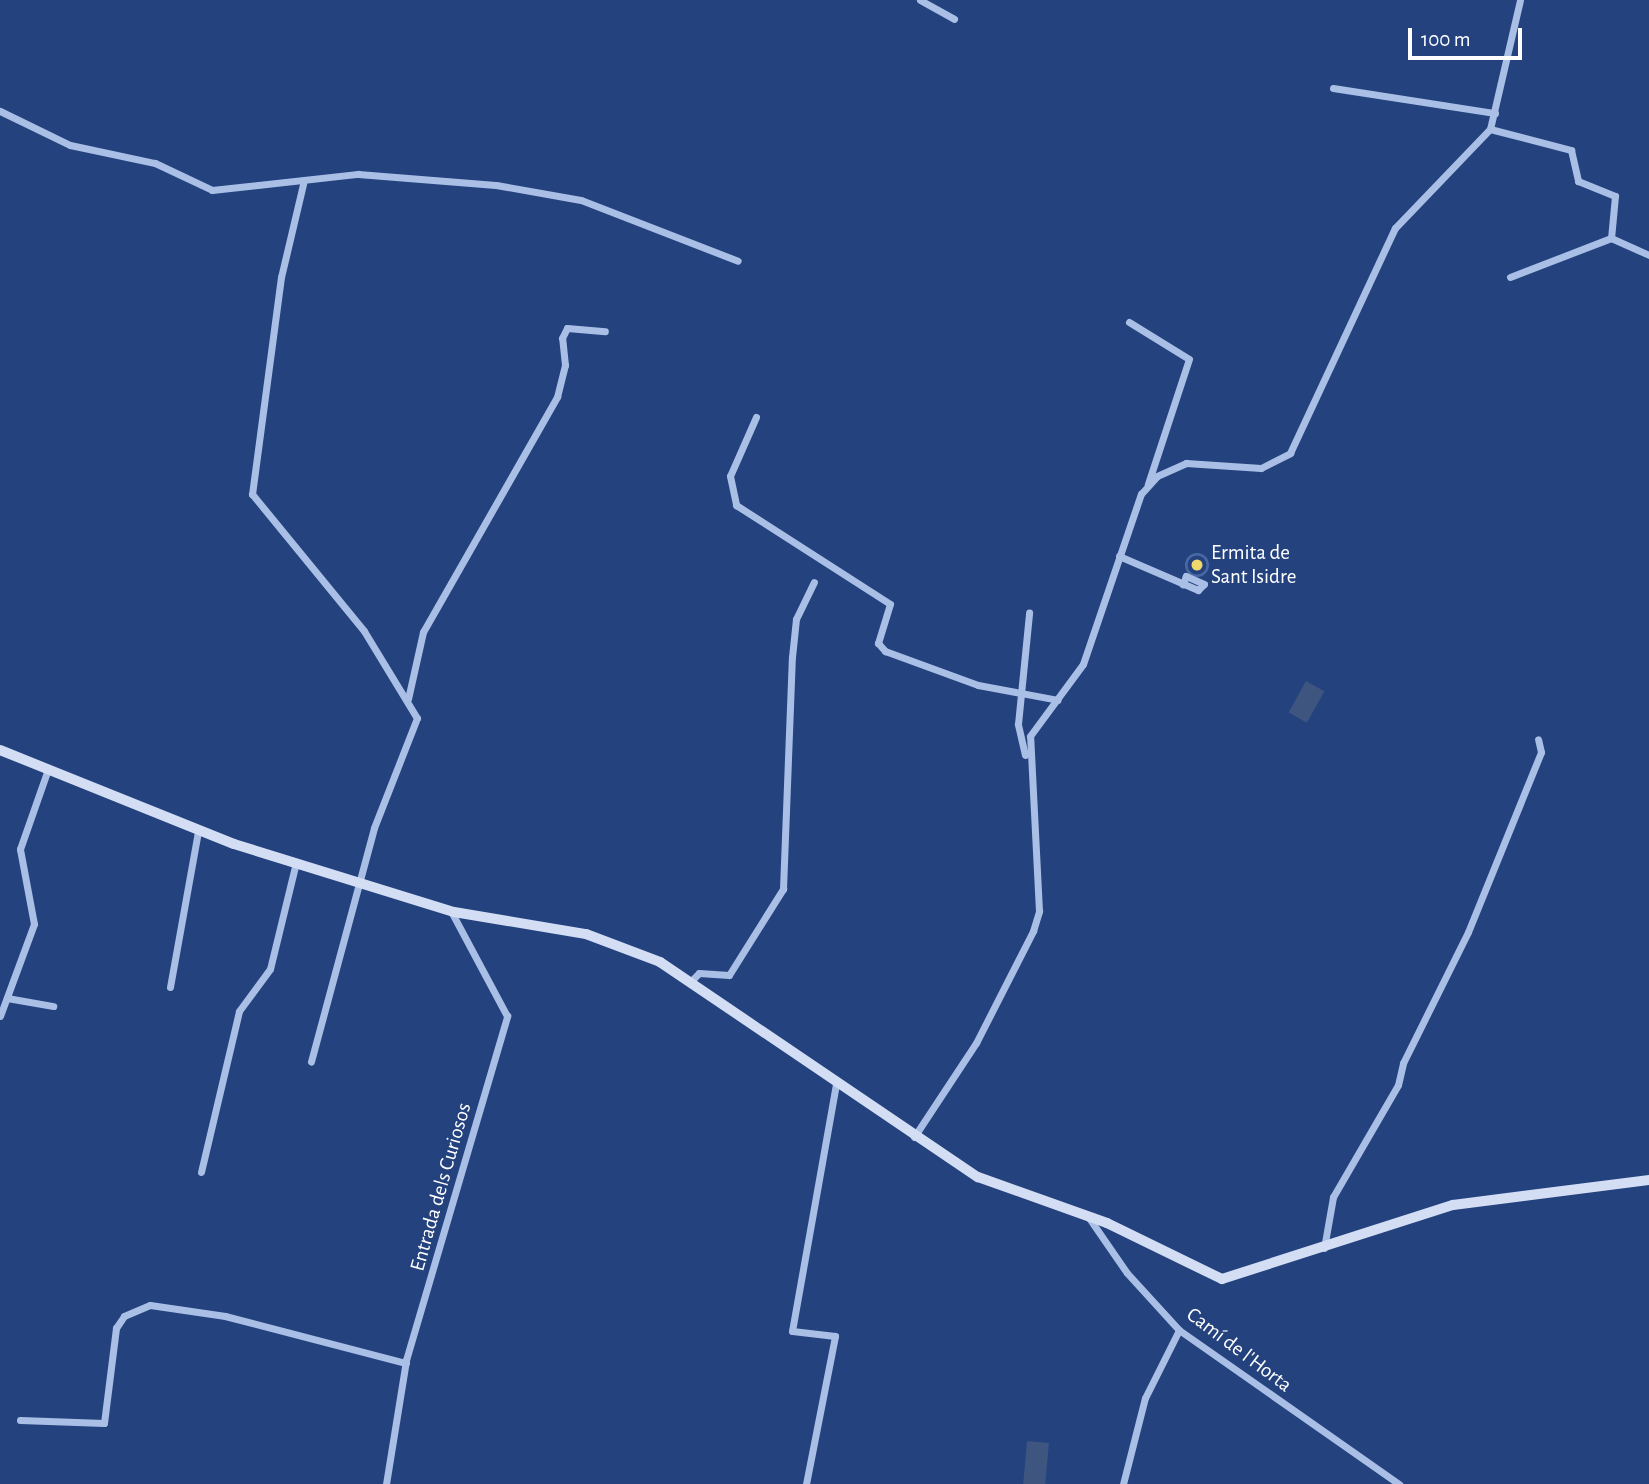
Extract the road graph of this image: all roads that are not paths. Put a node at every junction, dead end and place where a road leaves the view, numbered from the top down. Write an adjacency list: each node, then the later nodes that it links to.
1 (920, 0): 3 (street)
2 (1520, 0): 6 (street)
3 (954, 19)
4 (1333, 88): 6 (street)
5 (0, 111): 8 (street)
6 (1495, 113): 7 (street)
7 (1490, 129): 9 (street); 16 (street)
8 (304, 180): 11 (street); 22 (street)
9 (1611, 238): 10 (street); 12 (street)
10 (1649, 255)
11 (738, 261)
12 (1510, 278)
13 (1129, 322): 16 (street)
14 (605, 331): 22 (street)
15 (756, 417): 21 (street)
16 (1147, 488): 17 (street)
17 (1119, 556): 19 (street); 23 (street)
18 (814, 582): 32 (street)
19 (1183, 584)
20 (1029, 613): 21 (street)
21 (1022, 690): 23 (street); 26 (street)
22 (408, 699): 30 (street)
23 (1058, 700): 26 (street)
24 (1538, 739): 43 (street)
25 (0, 750): 27 (main road)
26 (1027, 762): 39 (street)
27 (47, 772): 28 (main road); 34 (street)
28 (198, 832): 29 (main road); 33 (street)
29 (296, 862): 30 (main road); 40 (street)
30 (360, 881): 31 (main road); 37 (street)
31 (451, 911): 32 (main road); 45 (street, Entrada dels Curiosos)
32 (691, 981): 38 (main road)
33 (170, 987)
34 (7, 998): 35 (street); 36 (street)
35 (53, 1006)
36 (0, 1016)
37 (311, 1062)
38 (836, 1084): 39 (main road); 48 (street)
39 (914, 1137): 42 (main road)
40 (201, 1172)
41 (1649, 1180): 43 (main road)
42 (1087, 1215): 43 (main road); 44 (street, Camí de l'Horta)
43 (1324, 1248)
44 (1179, 1330): 49 (street); 50 (street, Camí de l'Horta)
45 (406, 1363): 46 (street); 47 (street, Entrada dels Curiosos)
46 (20, 1420)
47 (386, 1484)
48 (806, 1484)
49 (1123, 1484)
50 (1399, 1484)

